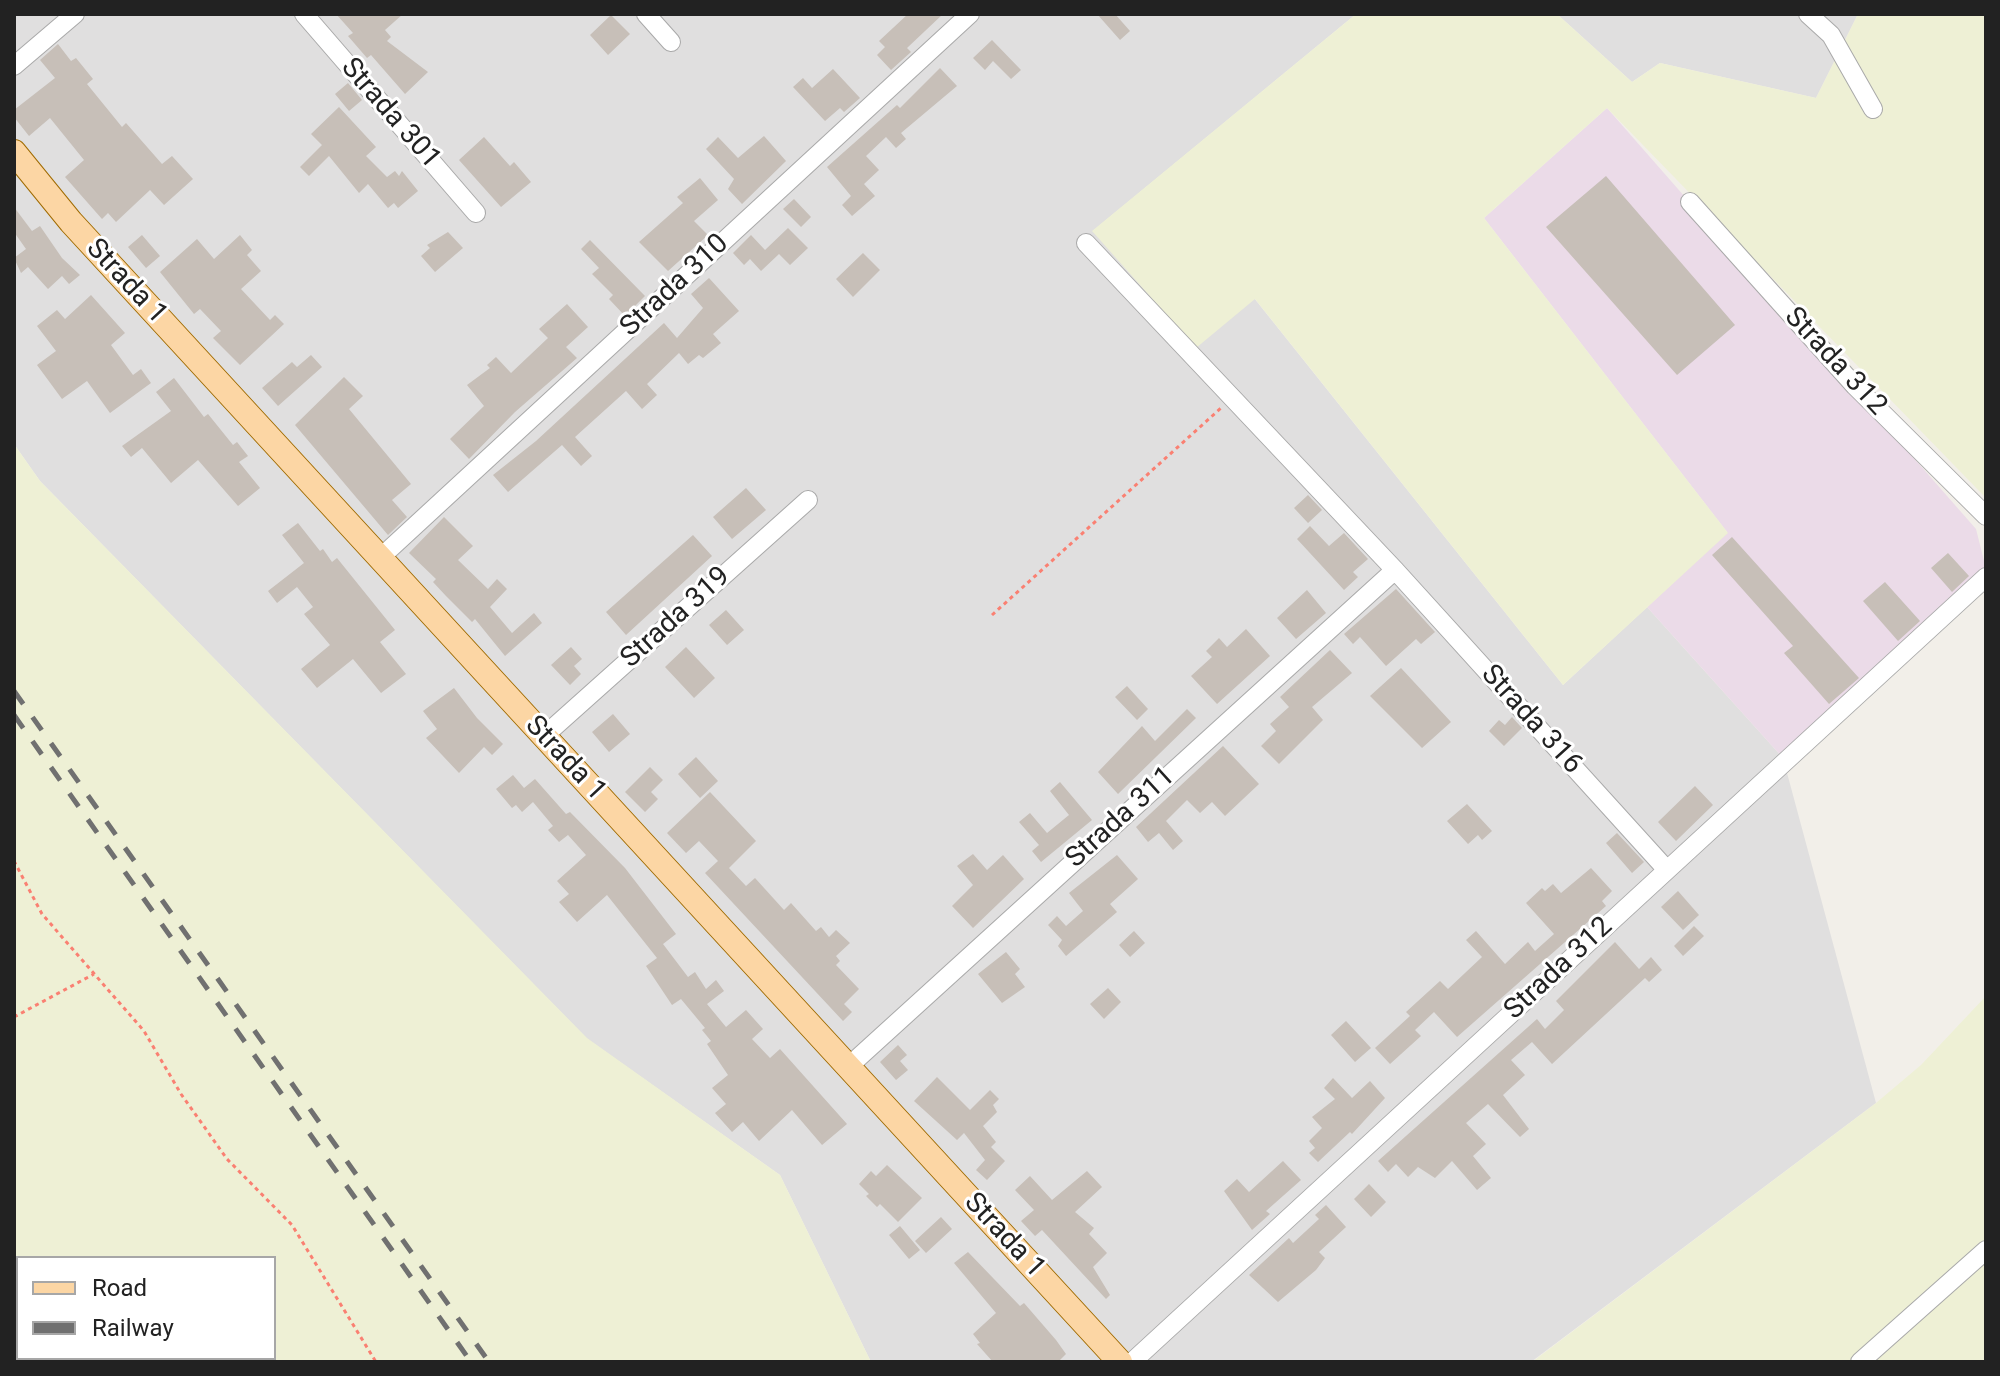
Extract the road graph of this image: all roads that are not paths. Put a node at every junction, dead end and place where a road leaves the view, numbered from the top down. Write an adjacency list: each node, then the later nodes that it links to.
1 (75, 14): 7 (street)
2 (304, 14): 11 (street, Strada 301)
3 (646, 14): 6 (street)
4 (970, 14): 15 (street, Strada 310)
5 (1808, 14): 8 (street)
6 (671, 42)
7 (14, 66)
8 (1873, 109)
9 (14, 152): 15 (main road, Strada 1)
10 (1690, 202): 14 (street, Strada 312)
11 (476, 213)
12 (1086, 243): 16 (street, Strada 316)
13 (808, 500): 18 (street, Strada 319)
14 (1986, 516)
15 (380, 558): 18 (main road, Strada 1)
16 (1395, 570): 19 (street, Strada 316); 20 (street, Strada 311)
17 (1986, 577): 19 (street, Strada 312)
18 (544, 736): 20 (main road, Strada 1)
19 (1667, 870): 23 (street, Strada 312)
20 (848, 1067): 22 (main road, Strada 1)
21 (1986, 1250): 24 (street)
22 (1120, 1362)
23 (1132, 1362)
24 (1860, 1362)

